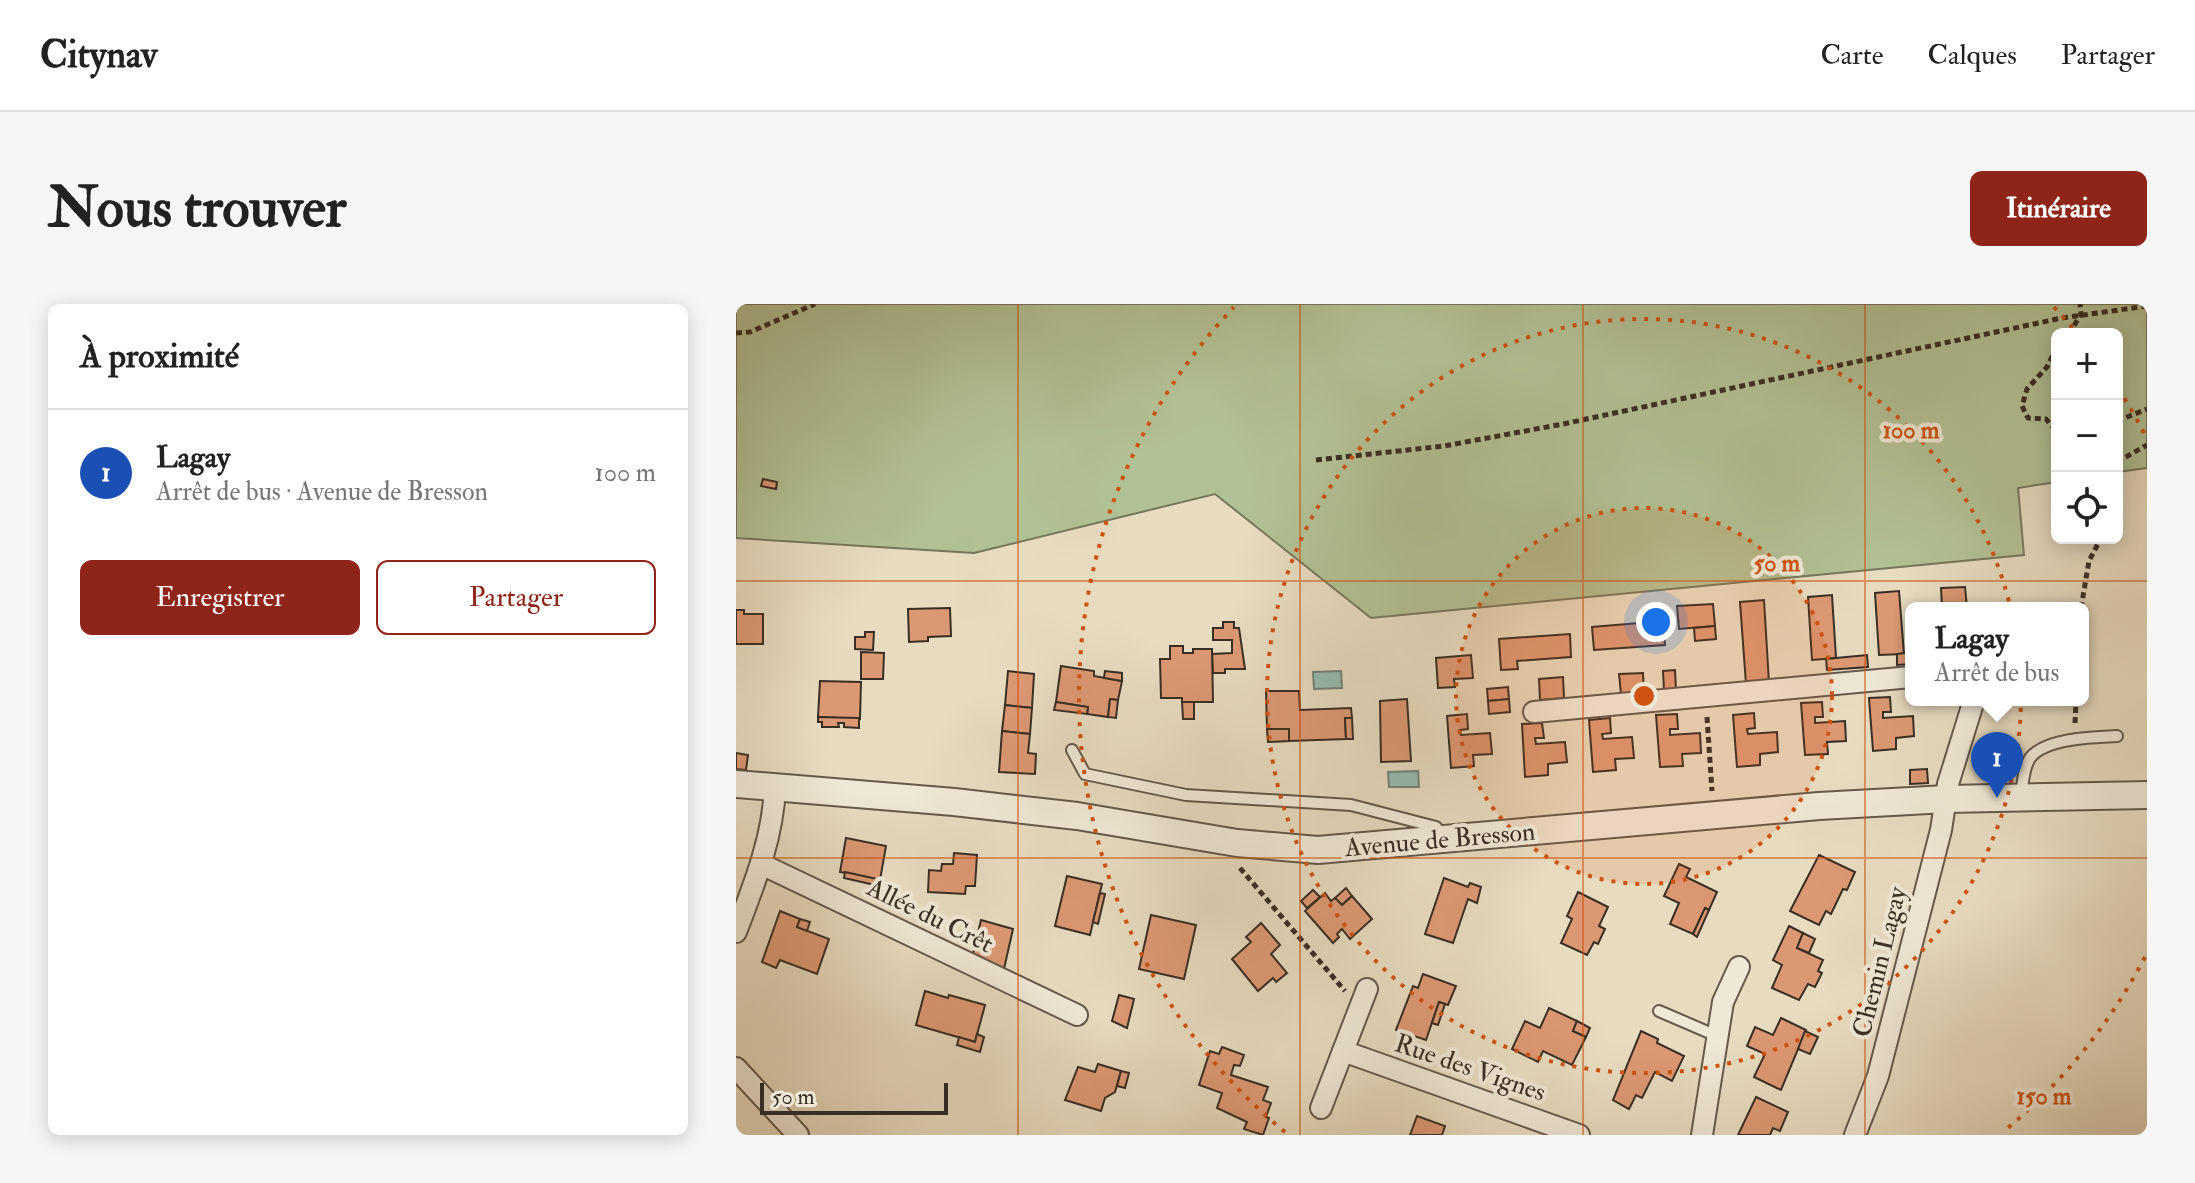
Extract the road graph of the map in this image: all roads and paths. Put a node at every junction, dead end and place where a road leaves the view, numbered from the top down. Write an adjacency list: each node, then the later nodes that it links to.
1 (815, 304): 6 (path)
2 (2080, 304): 4 (path)
3 (2147, 306): 4 (path)
4 (2081, 314): 5 (path); 13 (path)
5 (2073, 328)
6 (736, 333)
7 (2051, 359): 10 (path)
8 (2147, 409): 9 (path)
9 (2123, 419)
10 (2051, 425)
11 (2147, 445): 12 (path)
12 (2123, 459)
13 (1316, 460)
14 (2098, 544): 15 (path)
15 (2082, 602)
16 (1905, 678): 17 (street)
17 (1706, 696): 20 (street); 29 (path)
18 (1972, 706): 28 (street, Chemin Lagay)
19 (2076, 706): 21 (path)
20 (1534, 712)
21 (2076, 720)
22 (2117, 736): 27 (lane)
23 (1072, 750): 30 (lane)
24 (736, 784): 25 (street, Avenue de Bresson)
25 (775, 787): 31 (street, Avenue de Bresson); 32 (street)
26 (2147, 795): 27 (street, Avenue de Bresson)
27 (2021, 798): 28 (street, Avenue de Bresson)
28 (1947, 799): 29 (street, Avenue de Bresson); 45 (street, Chemin Lagay)
29 (1714, 816): 30 (street, Avenue de Bresson)
30 (1447, 840): 31 (street, Avenue de Bresson)
31 (1237, 843): 35 (path)
32 (761, 864): 33 (street); 37 (street, Allée du Crêt)
33 (736, 932)
34 (1739, 967): 38 (street)
35 (1363, 998): 39 (street)
36 (1659, 1011): 38 (lane)
37 (1077, 1015)
38 (1717, 1036): 44 (street)
39 (1343, 1051): 41 (street); 43 (street, Rue des Vignes)
40 (736, 1068): 42 (street)
41 (1321, 1108)
42 (798, 1135)
43 (1579, 1135)
44 (1702, 1135)
45 (1855, 1135)

